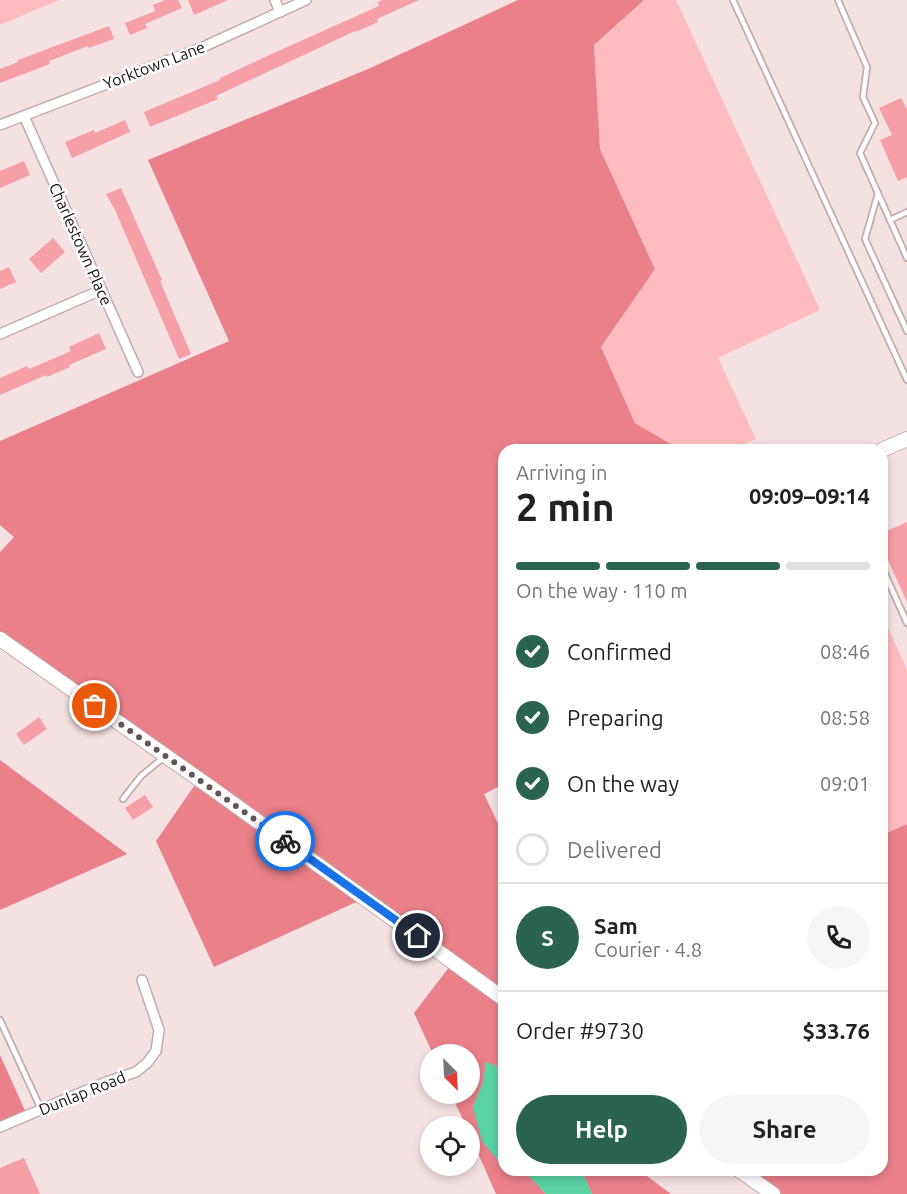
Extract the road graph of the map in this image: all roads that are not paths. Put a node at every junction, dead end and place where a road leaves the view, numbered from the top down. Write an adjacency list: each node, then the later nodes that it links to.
1 (275, 0): 5 (street)
2 (306, 0): 5 (street, Yorktown Lane)
3 (733, 0): 16 (lane)
4 (838, 0): 8 (lane)
5 (280, 12): 6 (street, Yorktown Lane)
6 (24, 116): 7 (street, Yorktown Lane); 12 (street, Charlestown Place)
7 (0, 125)
8 (878, 193): 10 (lane); 13 (lane)
9 (907, 212): 10 (lane)
10 (890, 220): 11 (lane)
11 (907, 258)
12 (101, 290): 14 (street); 15 (street, Charlestown Place)
13 (907, 331)
14 (0, 334)
15 (138, 372)
16 (907, 380)
17 (907, 439): 18 (street)
18 (888, 447)
19 (888, 580): 20 (lane)
20 (907, 623)
21 (0, 639): 22 (street)
22 (165, 756): 23 (lane); 25 (street)
23 (123, 798)
24 (142, 980): 27 (street, Dunlap Road)
25 (498, 995)
26 (0, 1020): 27 (lane)
27 (41, 1109): 28 (street, Dunlap Road)
28 (0, 1127)
29 (747, 1176): 30 (street)
30 (772, 1194)

